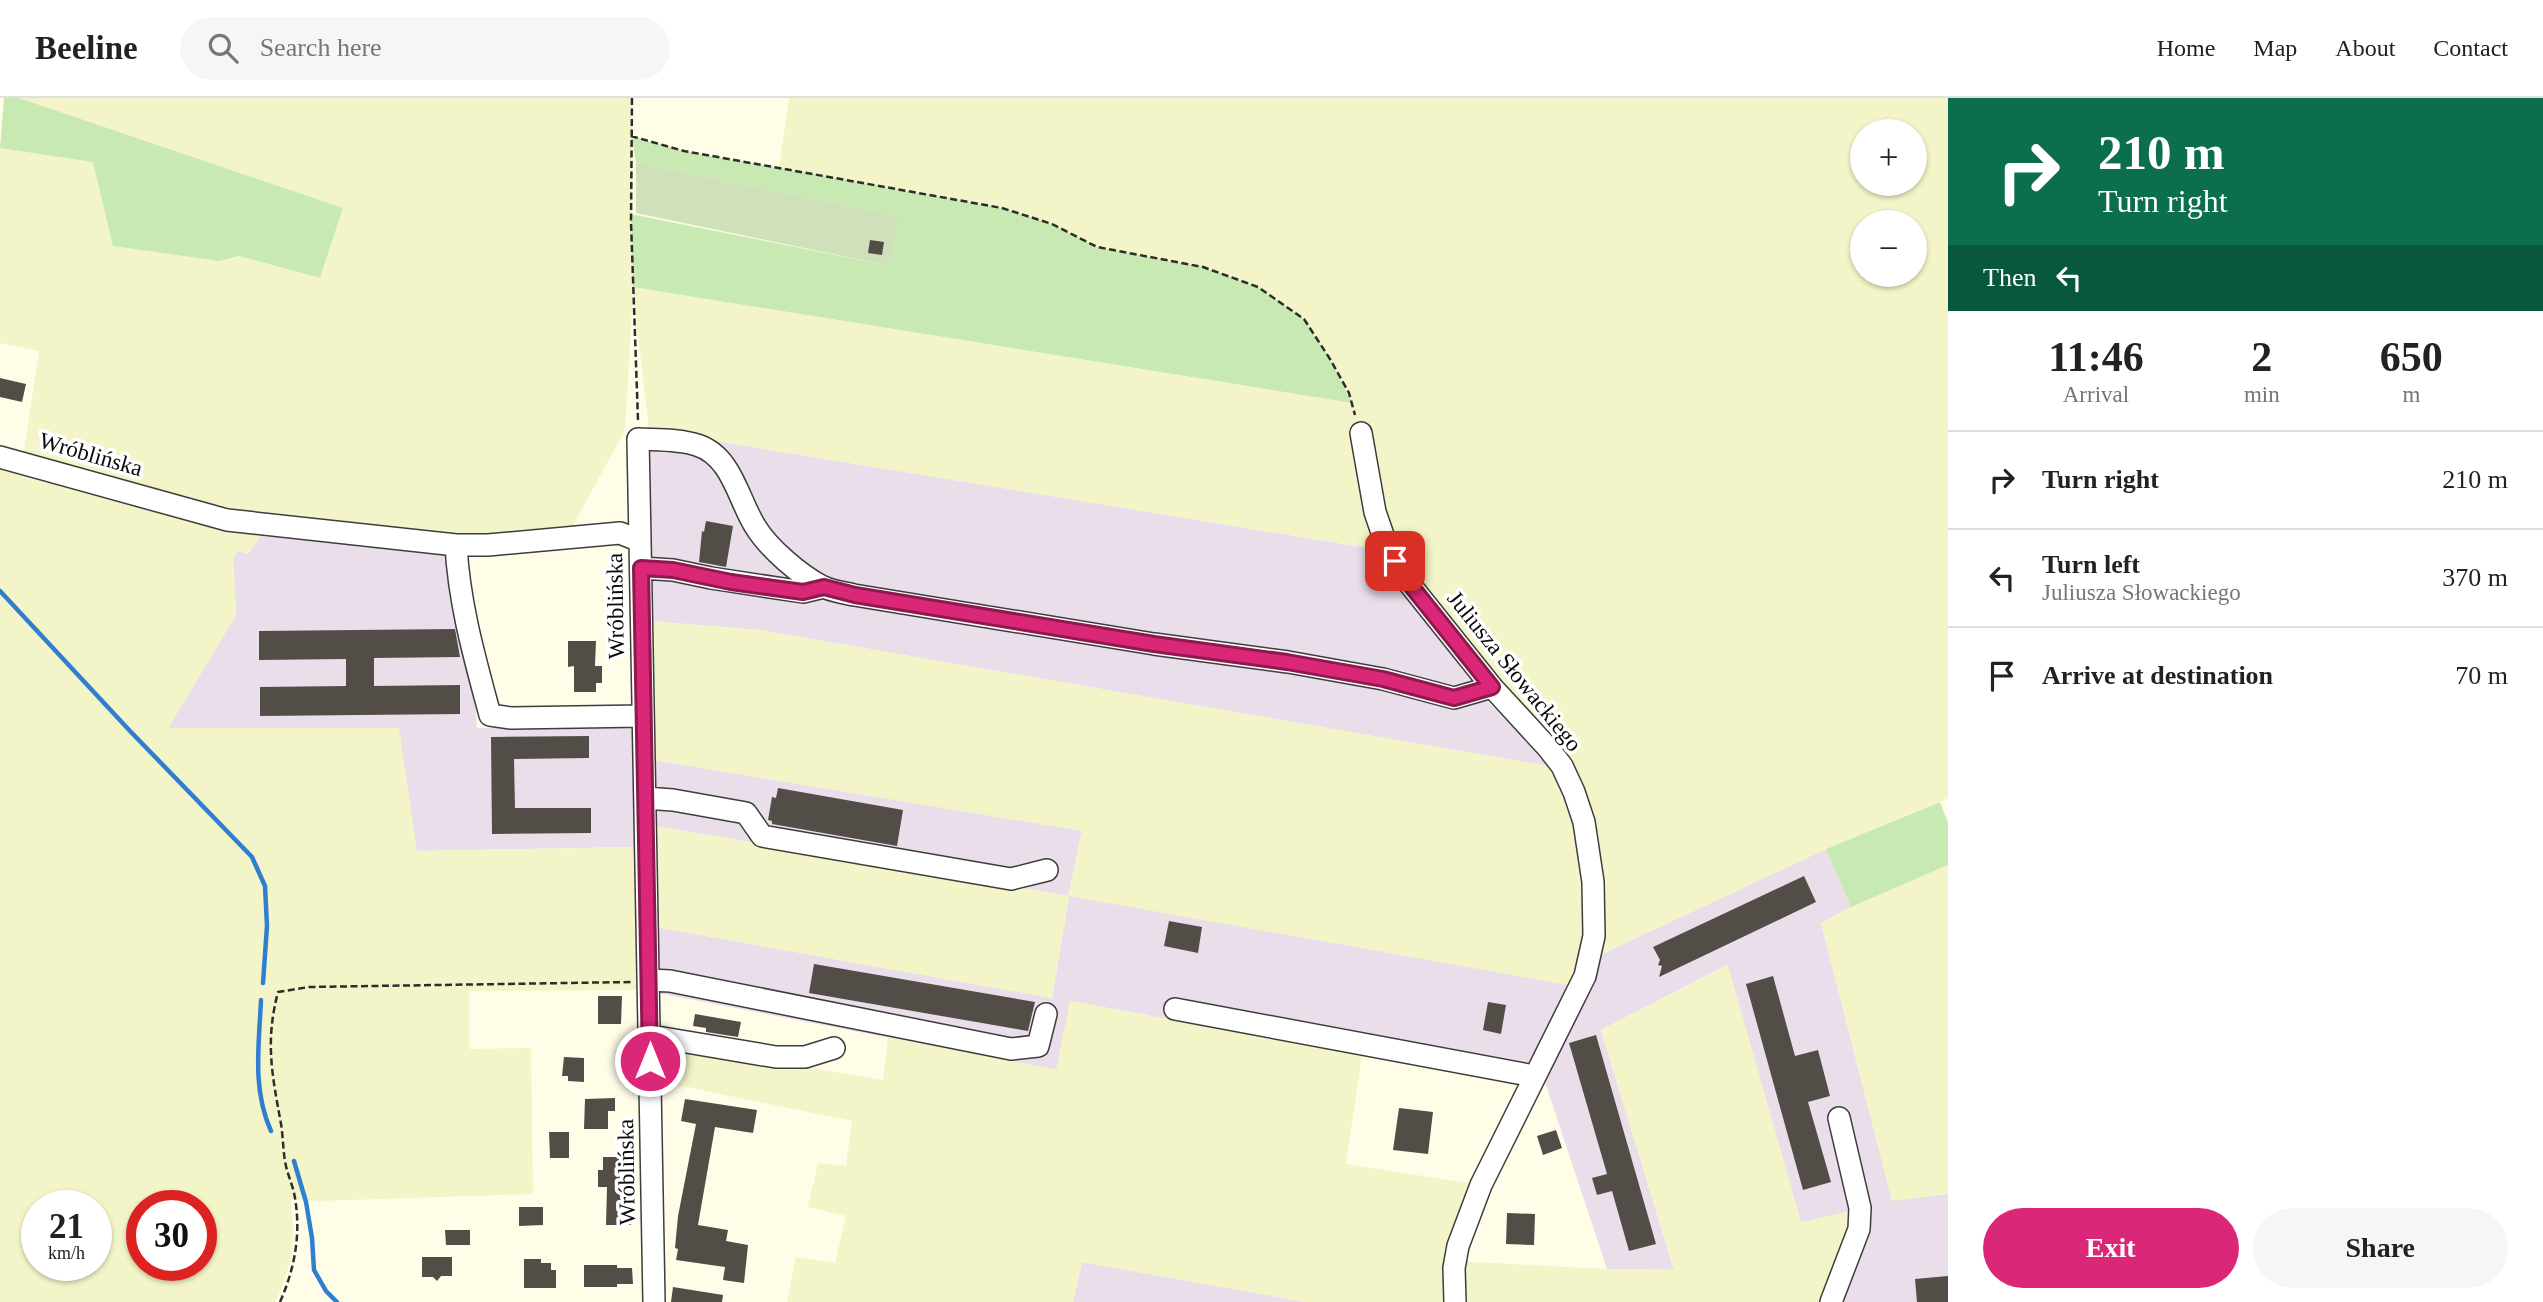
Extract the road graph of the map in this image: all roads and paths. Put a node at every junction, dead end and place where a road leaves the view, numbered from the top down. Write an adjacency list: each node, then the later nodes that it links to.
1 (632, 98): 2 (path)
2 (631, 136): 3 (path); 4 (path)
3 (1361, 432): 12 (street, Juliusza Słowackiego)
4 (638, 439): 6 (street); 8 (street)
5 (9, 459): 7 (street, Wróblińska)
6 (640, 541): 7 (street, Wróblińska); 9 (street, Wróblińska)
7 (456, 545): 13 (street)
8 (793, 566): 10 (street); 11 (street)
9 (641, 568): 11 (street); 13 (street, Wróblińska)
10 (824, 587): 11 (street); 12 (street)
11 (770, 588)
12 (1492, 687): 21 (street, Juliusza Słowackiego)
13 (643, 716): 14 (street, Wróblińska)
14 (645, 798): 15 (street); 16 (street, Wróblińska)
15 (1047, 870)
16 (649, 980): 18 (street); 19 (street, Wróblińska); 23 (path)
17 (1175, 1009): 21 (street)
18 (1046, 1014)
19 (650, 1036): 20 (street); 24 (street, Wróblińska)
20 (834, 1048)
21 (1534, 1076): 25 (street, Juliusza Słowackiego)
22 (1839, 1118): 26 (street)
23 (280, 1302)
24 (654, 1302)
25 (1455, 1302)
26 (1831, 1302)

